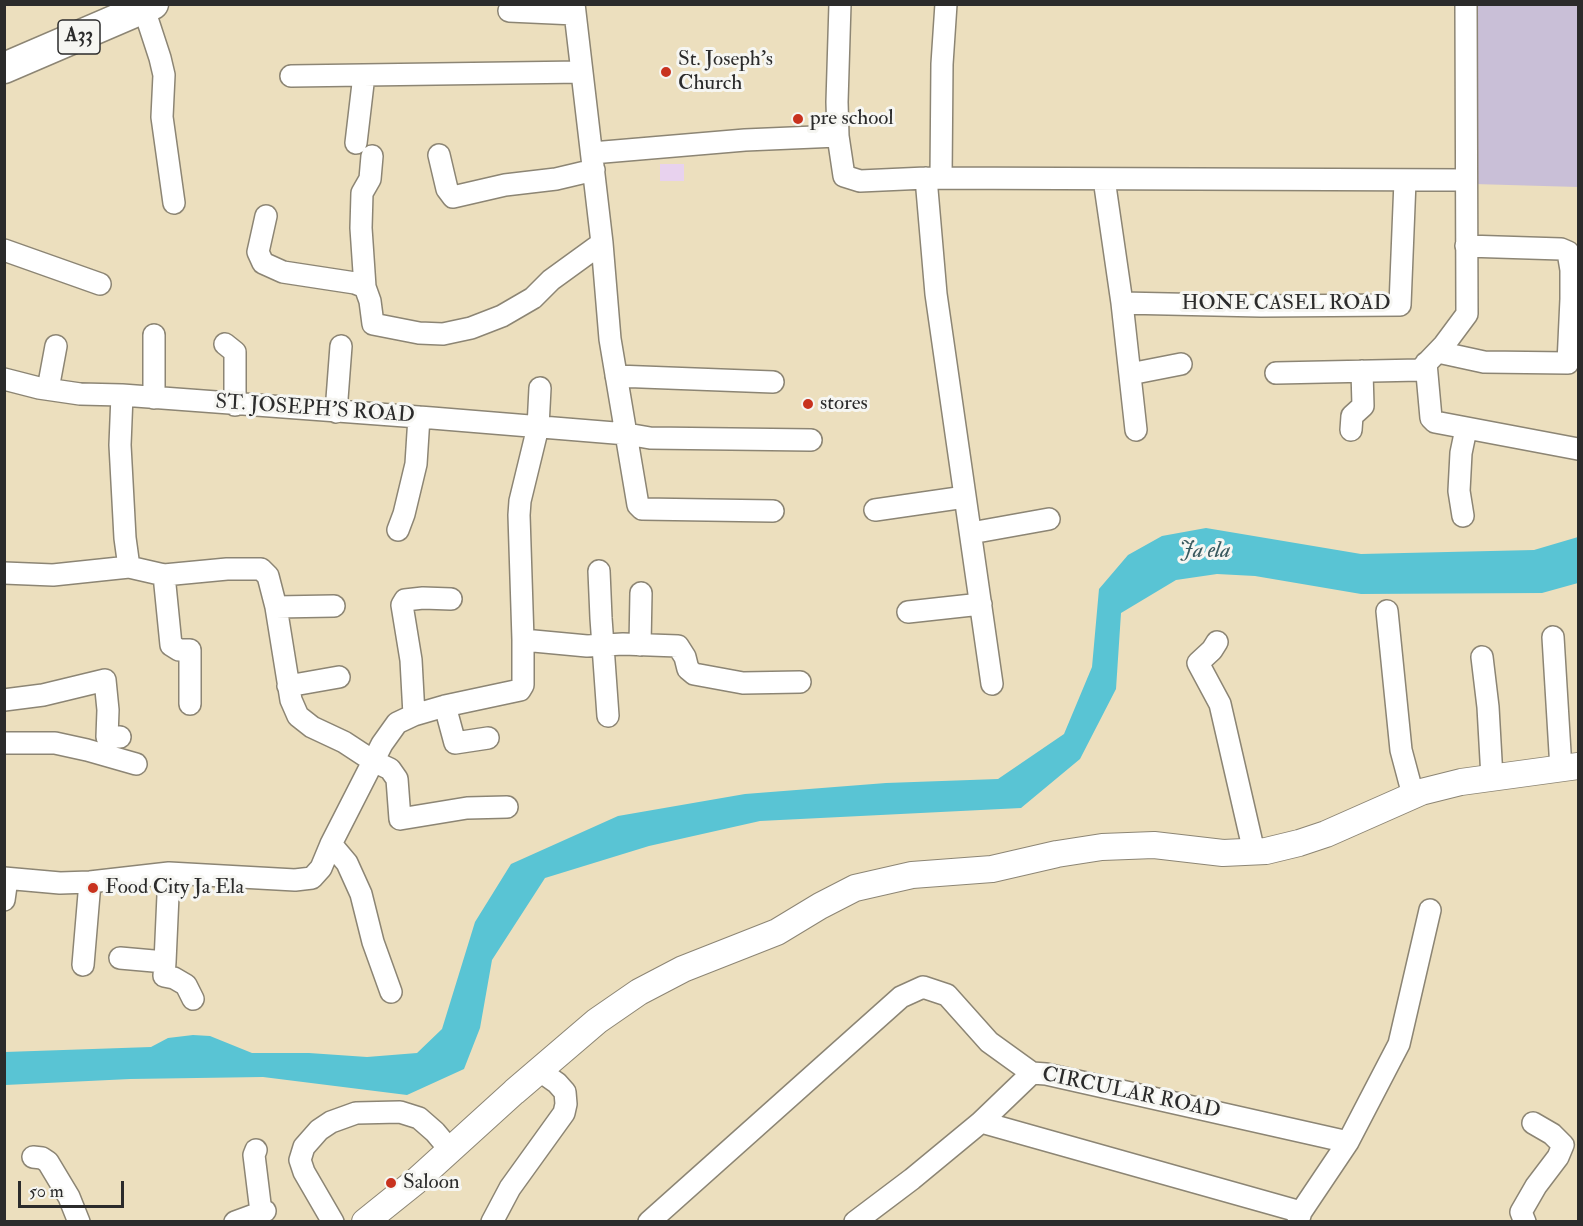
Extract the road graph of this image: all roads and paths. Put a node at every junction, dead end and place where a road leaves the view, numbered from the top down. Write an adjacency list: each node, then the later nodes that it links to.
1 (840, 4): 11 (street)
2 (946, 4): 14 (street)
3 (1466, 4): 16 (street)
4 (149, 7): 7 (highway, A33); 18 (street)
5 (574, 9): 6 (street); 8 (street)
6 (509, 11)
7 (4, 68)
8 (582, 72): 9 (street); 13 (street)
9 (364, 75): 10 (street); 24 (street)
10 (291, 76)
11 (838, 136): 13 (street); 14 (street)
12 (439, 155): 13 (street)
13 (593, 161): 20 (street)
14 (934, 178): 15 (street); 52 (street)
15 (1104, 179): 17 (street); 25 (street)
16 (1466, 180): 17 (street); 21 (street)
17 (1405, 181): 25 (street, HONE CASEL ROAD)
18 (174, 203)
19 (266, 216): 24 (street)
20 (602, 243): 24 (street); 35 (street)
21 (1466, 246): 30 (street); 30 (street)
22 (4, 250): 23 (street)
23 (100, 284)
24 (365, 287)
25 (1122, 303): 34 (street)
26 (154, 335): 41 (street)
27 (56, 346): 39 (street)
28 (341, 346): 43 (street)
29 (236, 348): 42 (street)
30 (1432, 358): 32 (street); 46 (street)
31 (1181, 364): 34 (street)
32 (1362, 371): 33 (street); 48 (street)
33 (1276, 373)
34 (1130, 374): 47 (street)
35 (616, 376): 37 (street); 49 (street)
36 (4, 378): 39 (street, ST. JOSEPH'S ROAD)
37 (773, 382)
38 (540, 388): 45 (street)
39 (48, 389): 40 (street, ST. JOSEPH'S ROAD)
40 (122, 395): 41 (street, ST. JOSEPH'S ROAD); 59 (street)
41 (154, 398): 42 (street, ST. JOSEPH'S ROAD)
42 (235, 405): 43 (street, ST. JOSEPH'S ROAD)
43 (336, 412): 44 (street, ST. JOSEPH'S ROAD)
44 (419, 417): 45 (street, ST. JOSEPH'S ROAD); 57 (street)
45 (538, 427): 49 (street, ST. JOSEPH'S ROAD); 71 (street)
46 (1466, 429): 51 (street); 55 (street)
47 (1136, 430)
48 (1351, 430)
49 (627, 434): 50 (street, ST. JOSEPH'S ROAD); 54 (street)
50 (811, 440)
51 (1578, 449)
52 (965, 497): 53 (street); 58 (street)
53 (875, 510)
54 (773, 511)
55 (1463, 516)
56 (1049, 519): 58 (street)
57 (398, 530)
58 (971, 532): 65 (street)
59 (129, 567): 61 (street); 62 (street)
60 (599, 571): 74 (street)
61 (4, 573)
62 (164, 575): 67 (street); 81 (street)
63 (641, 593): 73 (street)
64 (451, 599): 83 (street)
65 (981, 604): 69 (street); 78 (street)
66 (334, 606): 67 (street)
67 (276, 607): 79 (street)
68 (1387, 611): 92 (street)
69 (908, 612)
70 (1553, 637): 90 (street)
71 (523, 640): 74 (street); 82 (street)
72 (1217, 642): 95 (street)
73 (640, 645): 74 (street); 77 (street)
74 (603, 646): 84 (street)
75 (1482, 657): 91 (street)
76 (339, 677): 79 (street)
77 (800, 682)
78 (992, 684)
79 (288, 686): 88 (street)
80 (4, 700): 85 (street)
81 (190, 704)
82 (446, 706): 83 (street); 86 (street)
83 (414, 715): 88 (street)
84 (608, 716)
85 (120, 737)
86 (488, 738)
87 (4, 743): 89 (street)
88 (373, 761): 93 (street); 94 (street)
89 (136, 764)
90 (1570, 767): 91 (main road)
91 (1492, 778): 92 (main road)
92 (1413, 795): 95 (main road)
93 (507, 807)
94 (331, 844): 96 (street); 104 (street)
95 (1254, 852): 106 (main road)
96 (169, 873): 98 (street); 102 (street)
97 (6, 878): 98 (street); 99 (street)
98 (90, 882): 103 (street)
99 (4, 900)
100 (1430, 910): 110 (street)
101 (120, 958): 102 (street)
102 (165, 962): 105 (street)
103 (83, 965)
104 (391, 992)
105 (193, 999)
106 (540, 1071): 112 (main road); 119 (street)
107 (1032, 1073): 108 (street); 110 (street, CIRCULAR ROAD); 120 (street, CIRCULAR ROAD)
108 (981, 1122): 114 (street); 121 (street)
109 (1533, 1123): 122 (street)
110 (1348, 1142): 114 (street)
111 (256, 1150): 116 (street)
112 (451, 1151): 117 (street); 118 (main road)
113 (33, 1156): 115 (street)
114 (1300, 1217)
115 (79, 1221)
116 (235, 1221)
117 (333, 1221)
118 (365, 1221)
119 (492, 1221)
120 (649, 1221)
121 (855, 1221)
122 (1525, 1221)

